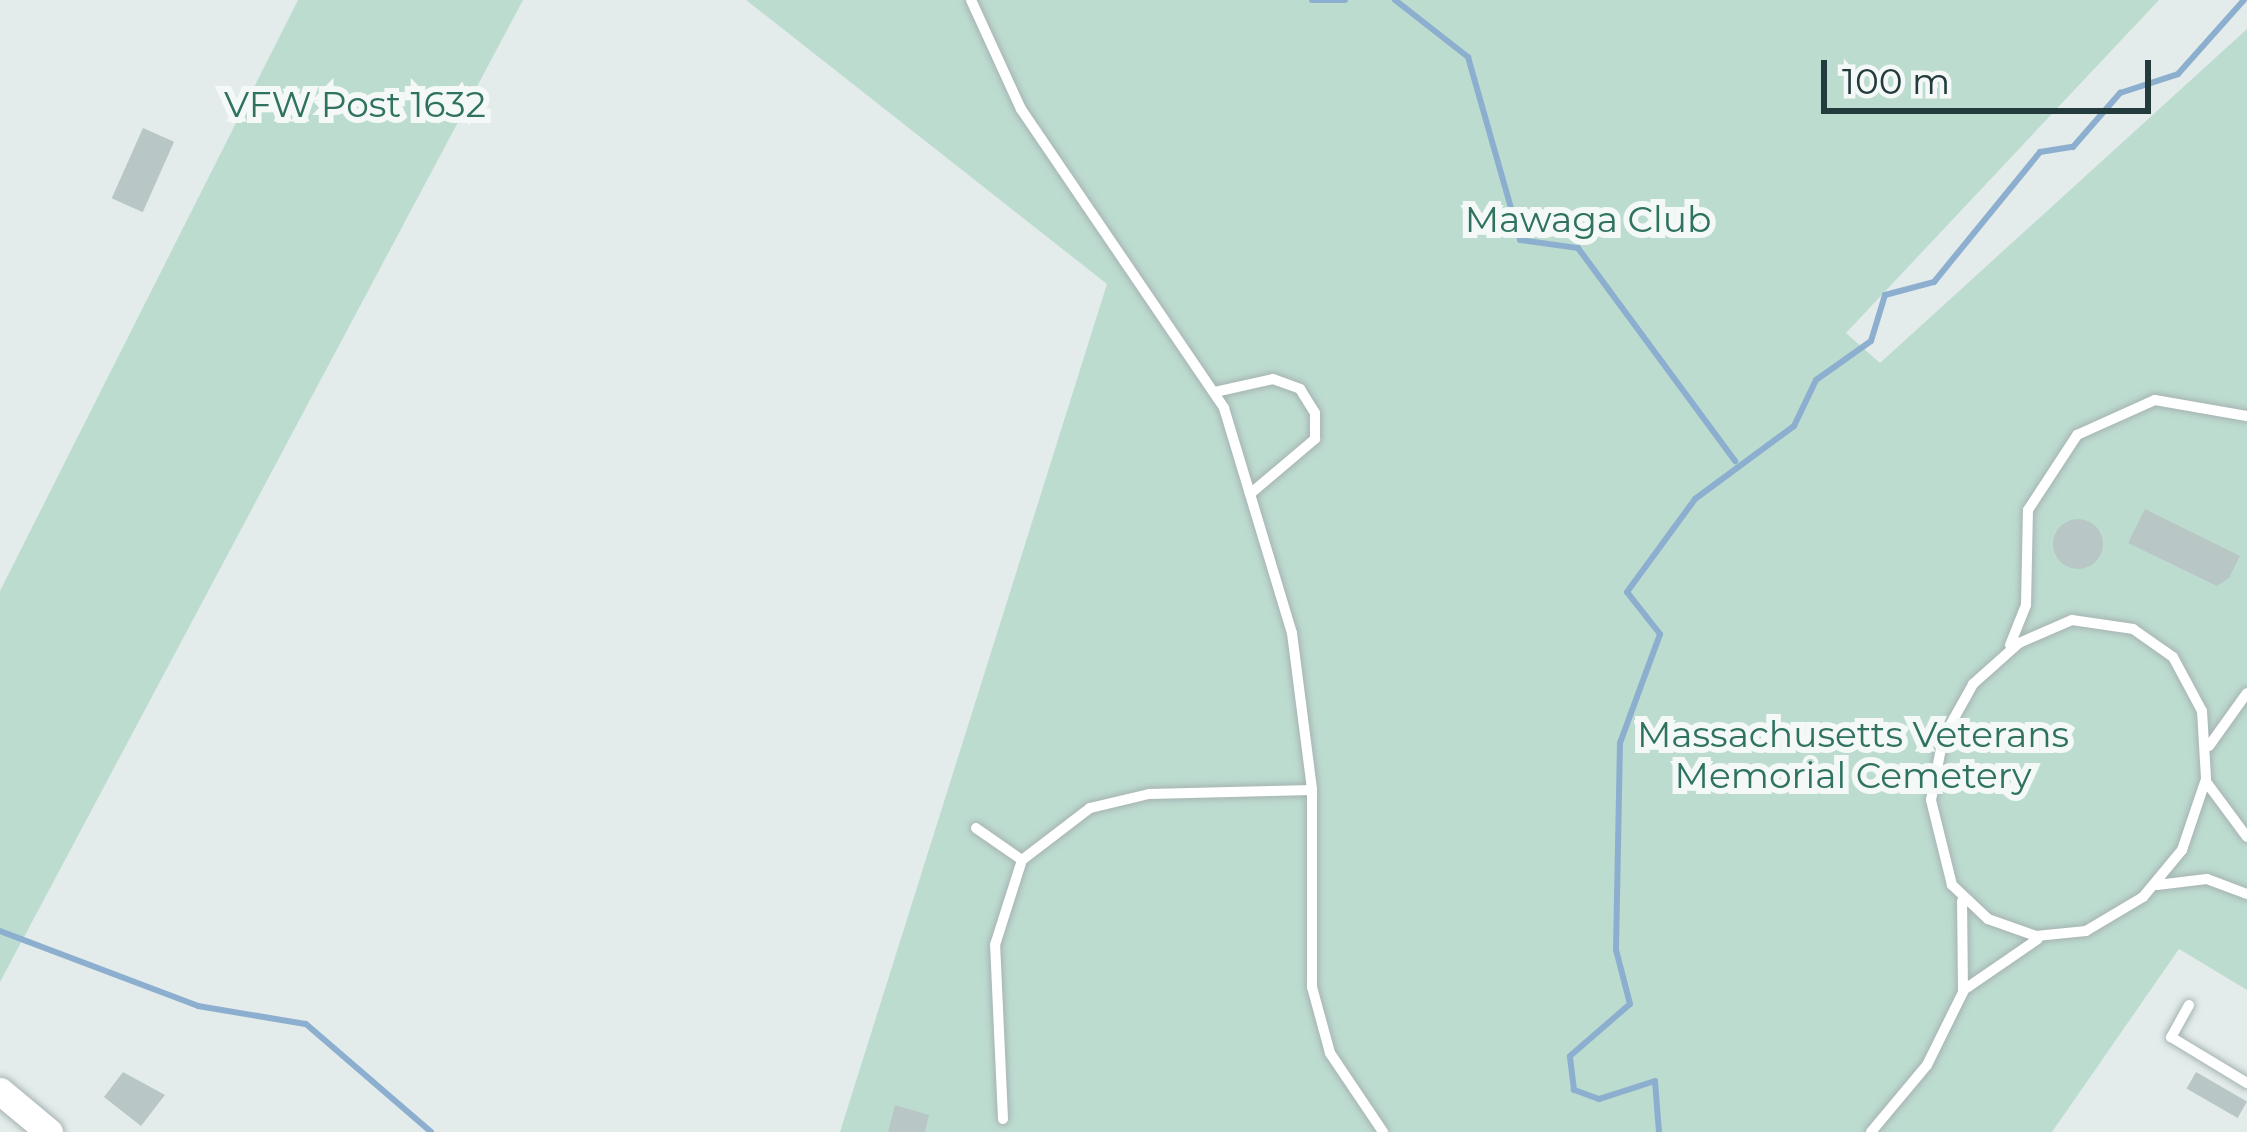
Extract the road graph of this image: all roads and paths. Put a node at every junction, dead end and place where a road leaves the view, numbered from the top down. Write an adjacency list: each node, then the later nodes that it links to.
1 (971, 0): 2 (lane)
2 (1215, 392): 4 (lane); 4 (lane)
3 (2247, 416): 5 (lane)
4 (1250, 494): 9 (lane)
5 (2006, 652): 7 (lane); 15 (lane)
6 (2247, 693): 7 (lane)
7 (2207, 749): 8 (lane)
8 (2206, 779): 11 (lane); 13 (lane)
9 (1312, 790): 12 (lane); 23 (lane)
10 (976, 828): 12 (lane)
11 (2247, 837)
12 (1022, 860): 21 (lane)
13 (2154, 886): 14 (lane); 16 (lane)
14 (2247, 894)
15 (1960, 895): 16 (lane); 17 (lane)
16 (2048, 936): 17 (lane)
17 (1963, 992): 24 (lane)
18 (2189, 1005): 19 (lane)
19 (2247, 1083)
20 (0, 1091): 22 (street)
21 (1003, 1119)
22 (49, 1132)
23 (1384, 1132)
24 (1871, 1132)

